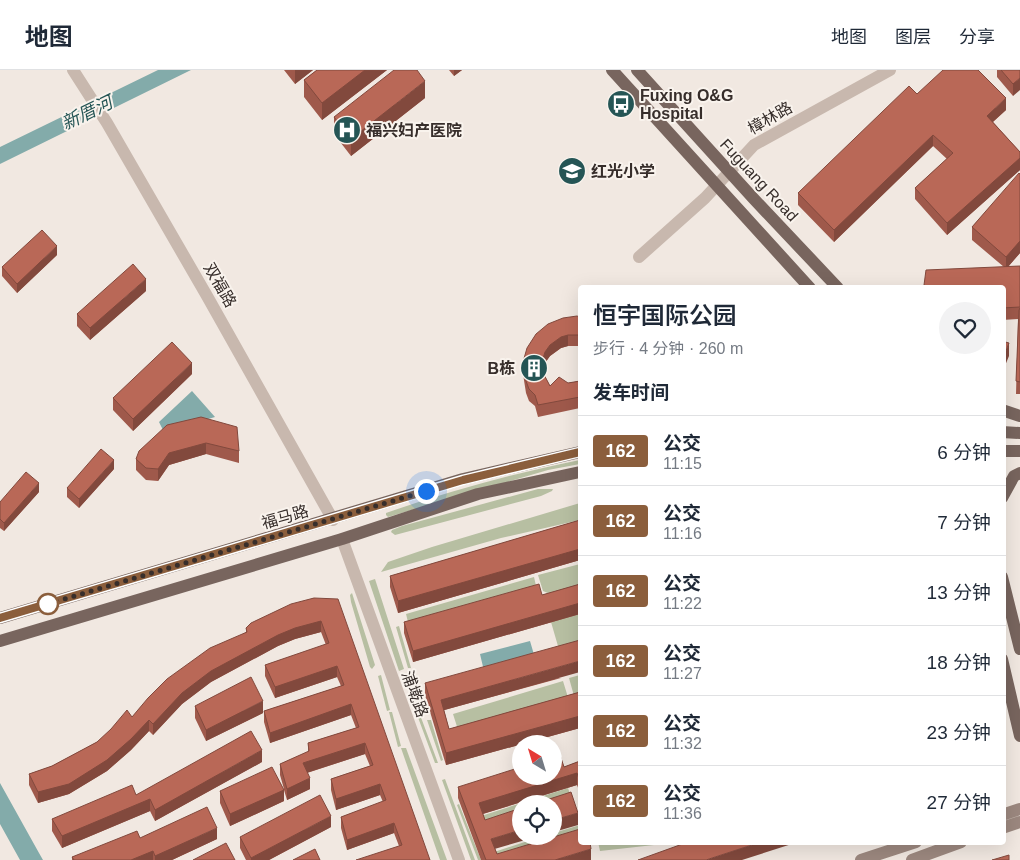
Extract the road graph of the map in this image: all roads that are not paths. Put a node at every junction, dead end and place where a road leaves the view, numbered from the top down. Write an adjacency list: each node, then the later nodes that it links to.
1 (72, 70): 20 (street, 双福路)
2 (612, 70): 6 (main road)
3 (637, 70): 5 (main road, Fuguang Road)
4 (890, 70): 5 (street, 樟林路)
5 (728, 171): 6 (street, 樟林路); 9 (main road, Fuguang Road)
6 (716, 186): 7 (street, 樟林路); 8 (main road)
7 (639, 257)
8 (807, 285)
9 (835, 285)
10 (1006, 411): 11 (main road)
11 (1020, 416)
12 (1006, 432): 13 (main road)
13 (1020, 433)
14 (1006, 451): 15 (main road)
15 (1020, 451)
16 (578, 452): 20 (main road, 福马路)
17 (578, 472): 21 (main road)
18 (1020, 473): 19 (main road)
19 (1006, 491)
20 (333, 520): 23 (main road, 福马路)
21 (342, 539): 24 (main road); 34 (street, 浦墘路)
22 (1006, 593): 25 (main road)
23 (0, 618)
24 (0, 641)
25 (1020, 649)
26 (1006, 676): 27 (main road)
27 (1020, 736)
28 (1020, 809): 29 (main road)
29 (1006, 814)
30 (1020, 822): 31 (main road)
31 (1006, 827)
32 (907, 845): 35 (main road)
33 (953, 845): 36 (main road)
34 (459, 860)
35 (861, 860)
36 (912, 860)

